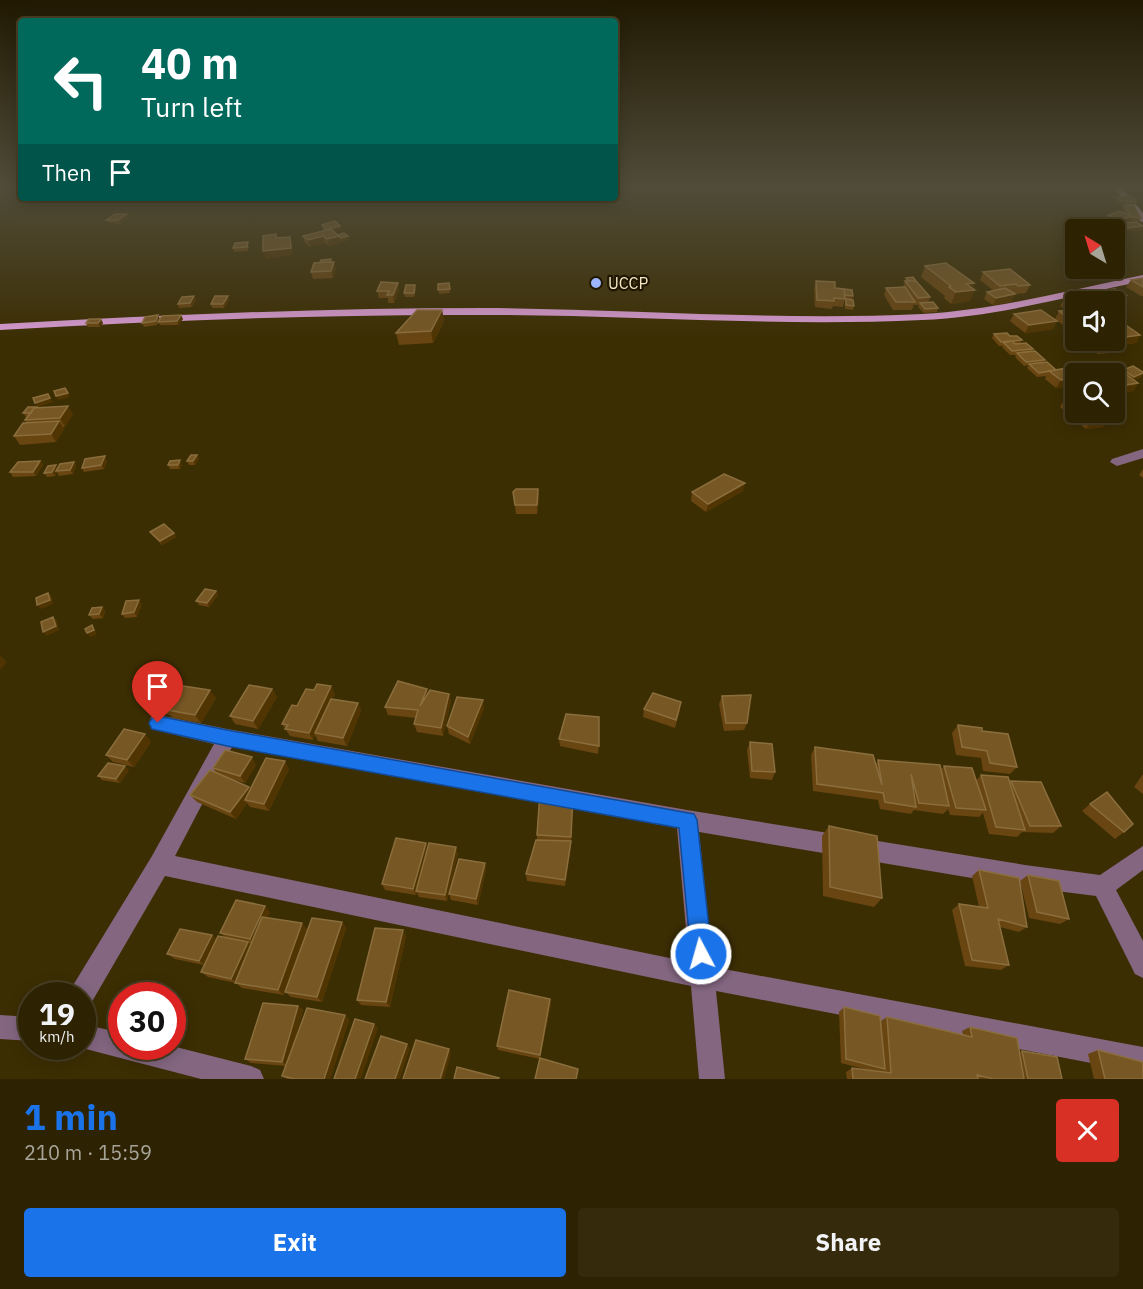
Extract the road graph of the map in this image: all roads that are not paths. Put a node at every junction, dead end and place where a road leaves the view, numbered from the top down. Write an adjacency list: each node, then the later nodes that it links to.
1 (1143, 279): 2 (main road)
2 (0, 327)
3 (1143, 453): 4 (street)
4 (1117, 462)
5 (158, 723): 6 (street)
6 (227, 738): 7 (street); 9 (street)
7 (687, 820): 10 (street); 12 (street)
8 (1143, 857): 10 (street)
9 (160, 864): 12 (street); 13 (street)
10 (1103, 886): 11 (street)
11 (1143, 966)
12 (704, 977): 17 (street); 19 (street)
13 (89, 982)
14 (0, 1027): 15 (street)
15 (18, 1028)
16 (175, 1060): 18 (street)
17 (1143, 1060)
18 (251, 1079)
19 (712, 1079)

